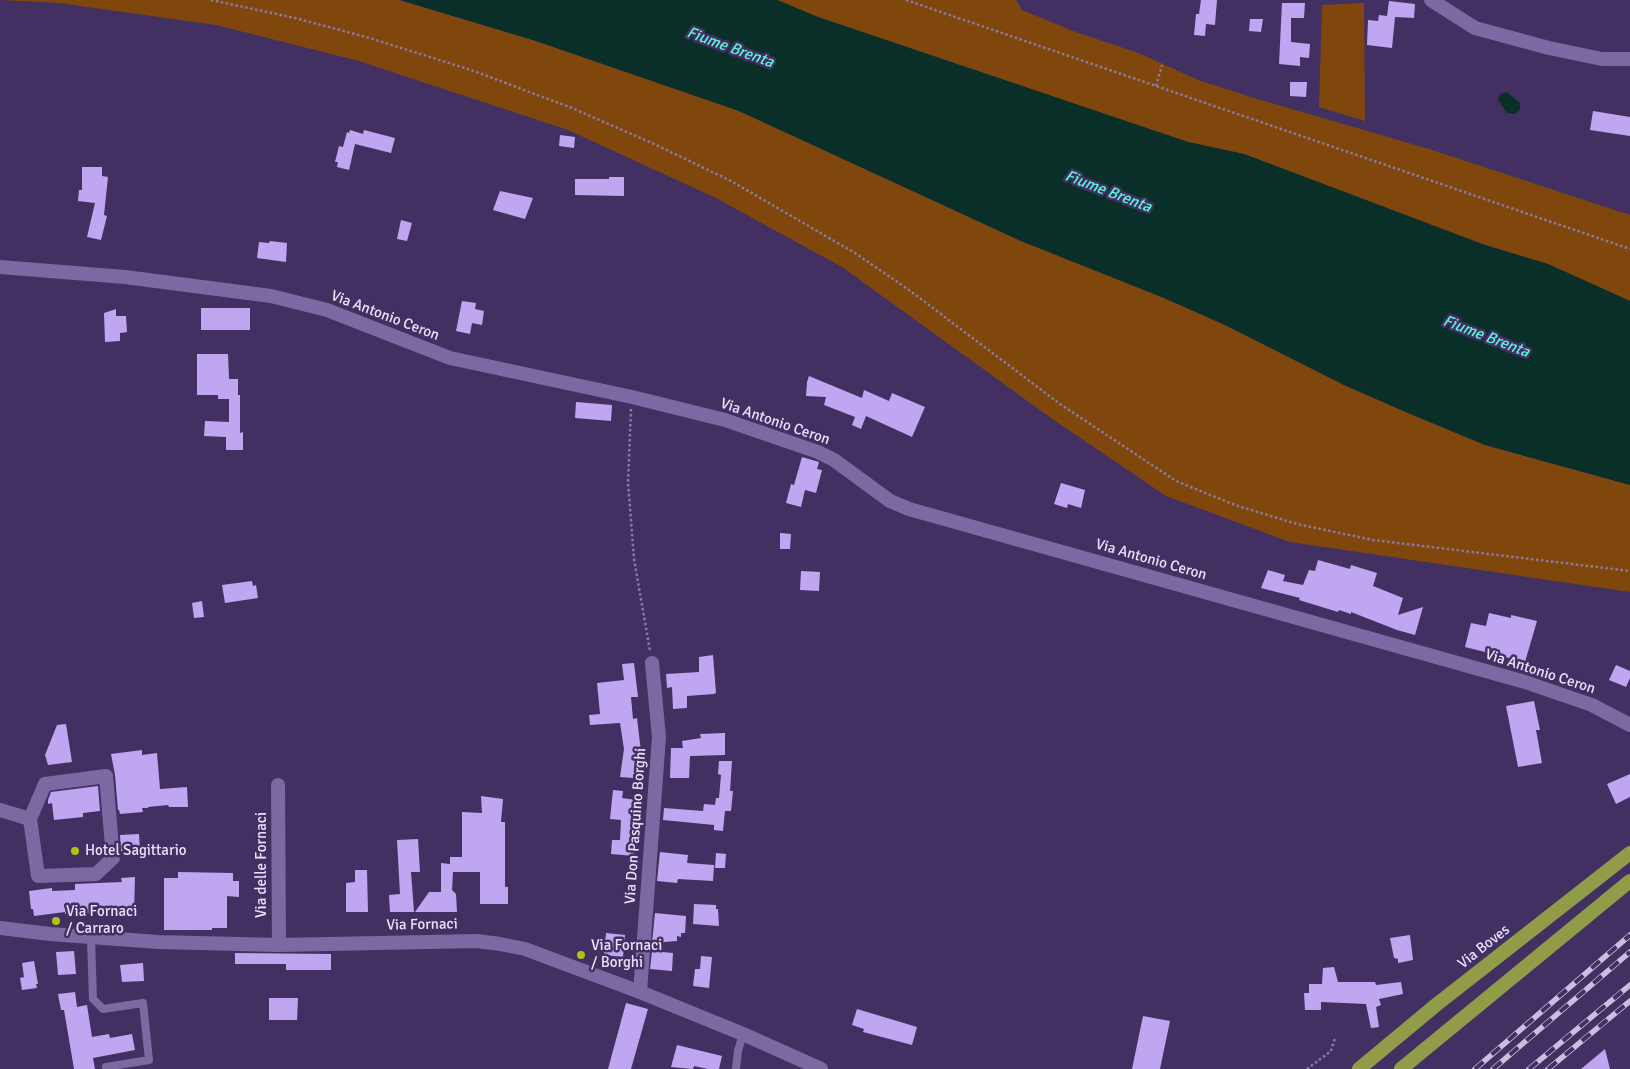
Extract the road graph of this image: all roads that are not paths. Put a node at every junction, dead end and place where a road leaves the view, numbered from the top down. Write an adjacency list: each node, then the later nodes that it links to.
1 (1431, 0): 2 (street)
2 (1630, 59)
3 (0, 267): 5 (street, Via Antonio Ceron)
4 (652, 663): 14 (street, Via Don Pasquino Borghi)
5 (1630, 725)
6 (278, 785): 13 (street, Via delle Fornaci)
7 (0, 810): 8 (street)
8 (30, 819): 8 (street)
9 (1630, 853): 19 (highway, Via Boves)
10 (1630, 881): 20 (highway)
11 (0, 928): 12 (street, Via Fornaci)
12 (90, 938): 13 (street, Via Fornaci); 16 (lane)
13 (279, 945): 14 (street, Via Fornaci)
14 (640, 992): 15 (street, Via Fornaci)
15 (743, 1034): 17 (lane); 18 (street, Via Fornaci)
16 (106, 1067)
17 (736, 1069)
18 (821, 1069)
19 (1359, 1069)
20 (1401, 1069)

